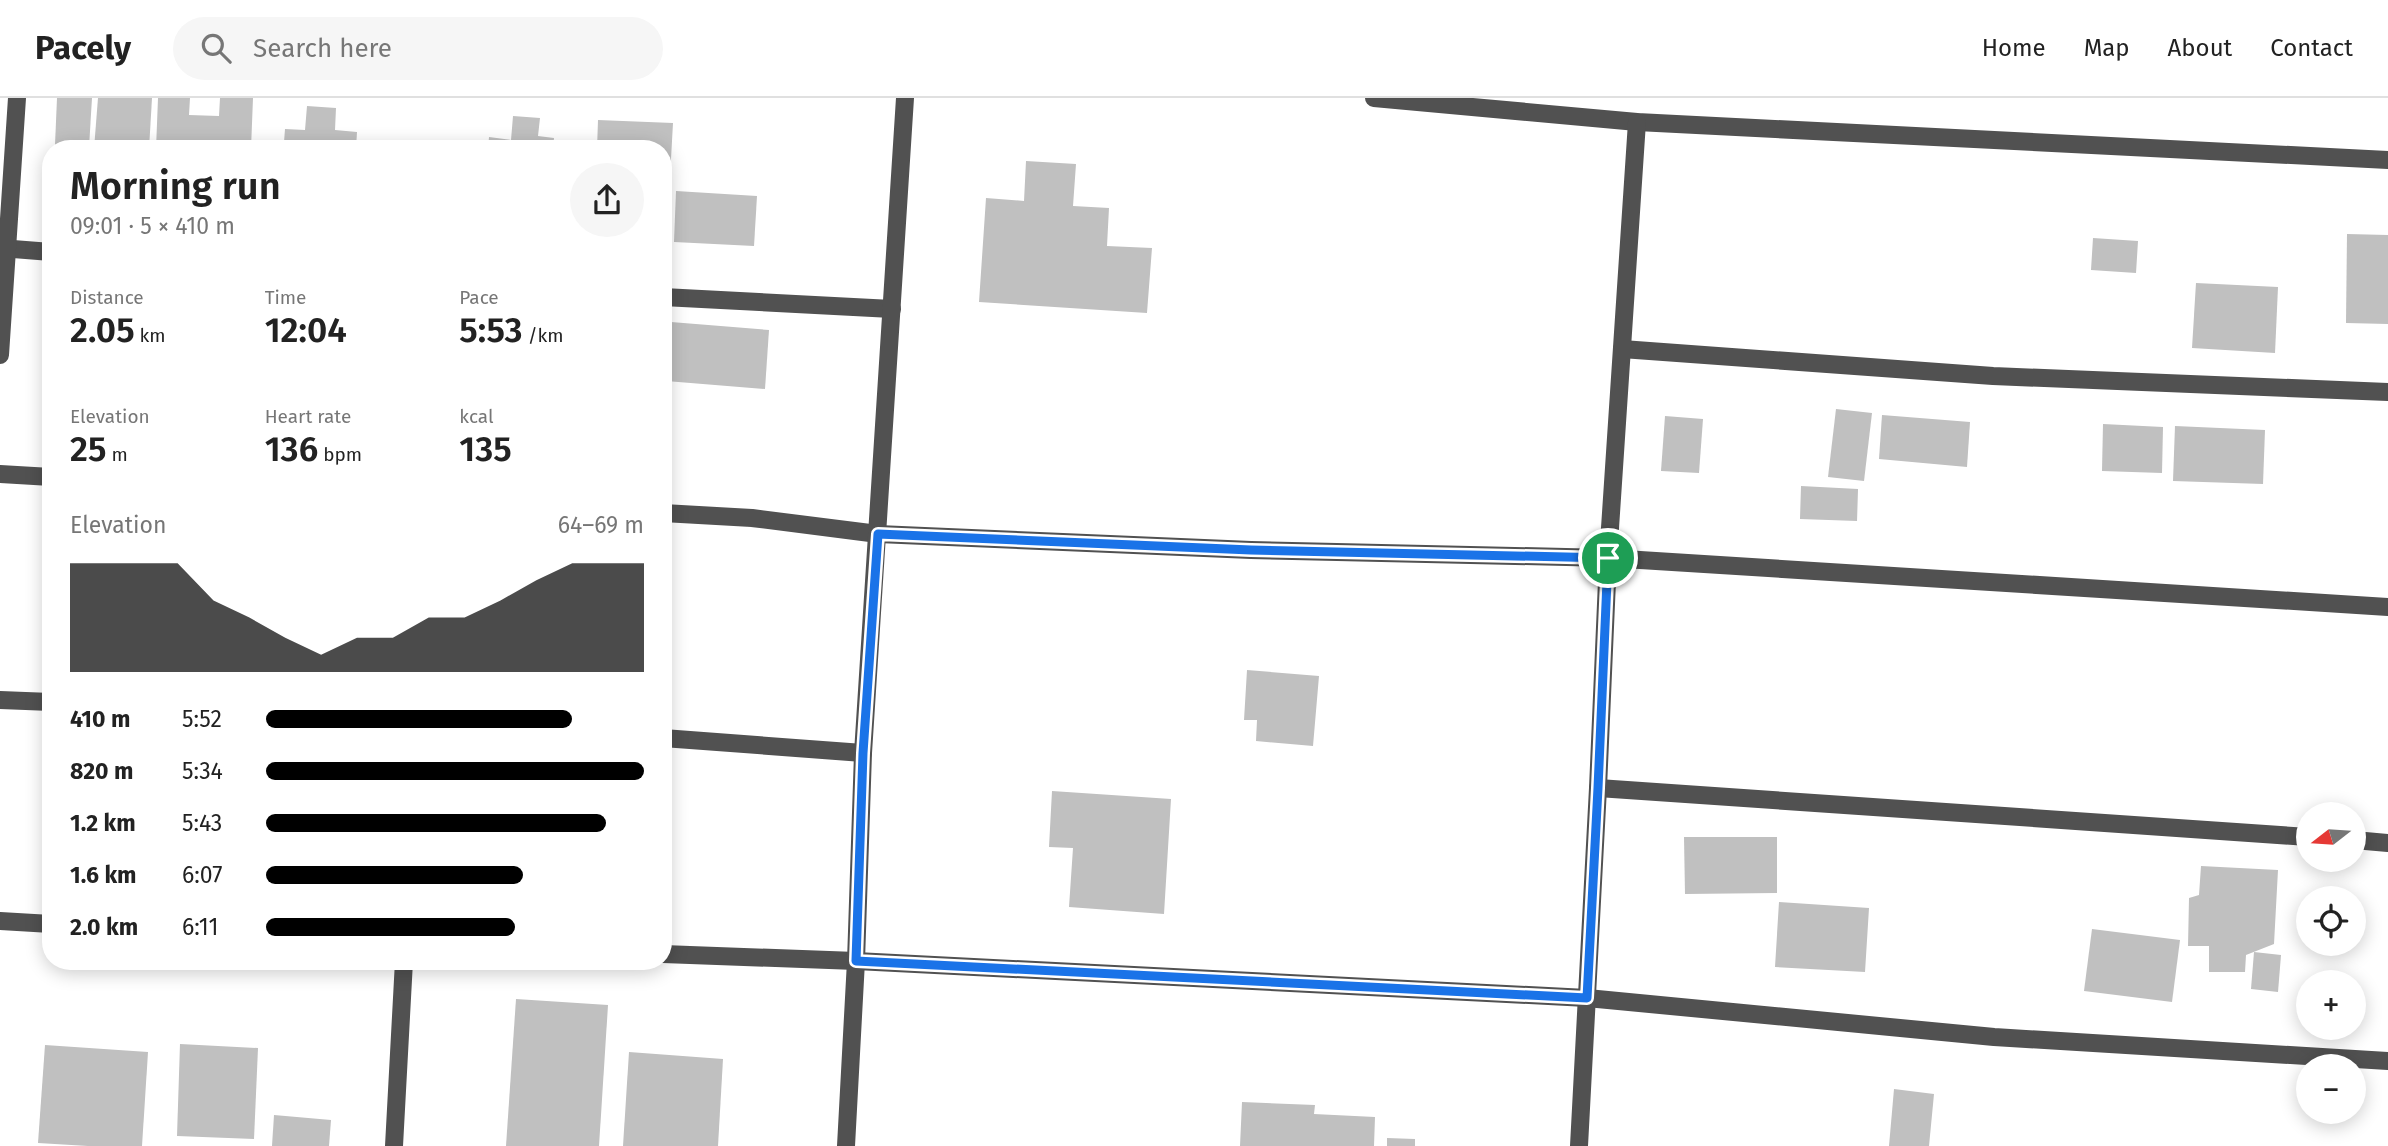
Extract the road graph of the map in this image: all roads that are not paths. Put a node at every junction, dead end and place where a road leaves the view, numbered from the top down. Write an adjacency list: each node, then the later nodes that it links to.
1 (17, 98): 6 (street)
2 (905, 98): 9 (street)
3 (1374, 98): 4 (street)
4 (1637, 122): 5 (street); 10 (street)
5 (2388, 160)
6 (4, 248): 7 (street); 11 (street)
7 (42, 251)
8 (672, 297): 9 (street)
9 (892, 309): 16 (street)
10 (1622, 349): 12 (street); 17 (street)
11 (0, 355)
12 (2388, 392)
13 (0, 474): 14 (street)
14 (42, 476)
15 (672, 514): 16 (street)
16 (878, 534): 17 (street); 22 (street)
17 (1608, 558): 18 (street); 23 (street)
18 (2388, 607)
19 (0, 700): 20 (street)
20 (42, 702)
21 (672, 739): 22 (street)
22 (863, 753): 30 (street)
23 (1598, 788): 24 (street); 32 (street)
24 (2296, 836)
25 (2366, 841): 26 (street)
26 (2388, 842)
27 (0, 921): 28 (street)
28 (42, 923)
29 (672, 954): 30 (street)
30 (856, 961): 32 (street); 35 (street)
31 (404, 970): 34 (street)
32 (1587, 998): 33 (street); 36 (street)
33 (2388, 1061)
34 (394, 1146)
35 (846, 1146)
36 (1579, 1146)

